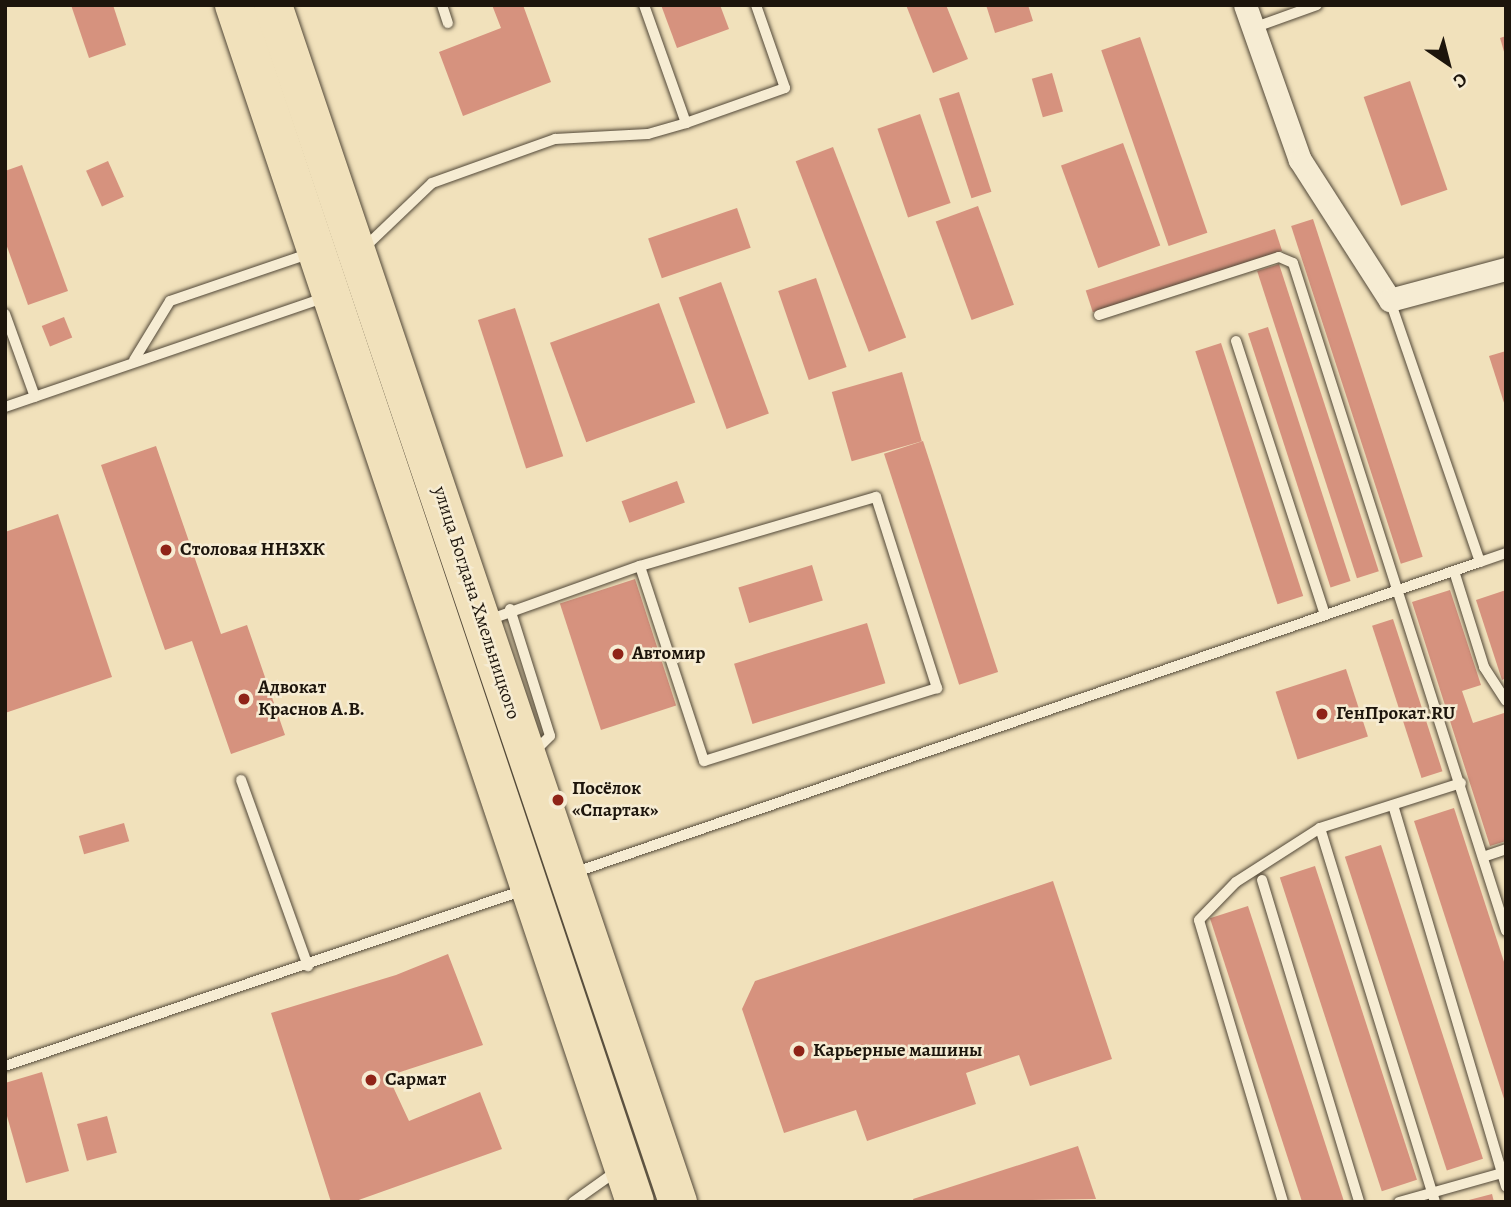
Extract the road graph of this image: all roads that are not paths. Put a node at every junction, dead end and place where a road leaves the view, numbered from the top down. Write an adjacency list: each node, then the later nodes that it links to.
1 (234, 5): 11 (highway, улица Богдана Хмельницкого)
2 (273, 5): 13 (highway, улица Богдана Хмельницкого)
3 (442, 5): 8 (lane)
4 (643, 5): 10 (lane)
5 (756, 5): 10 (lane)
6 (1245, 5): 9 (street)
7 (1321, 6): 9 (lane)
8 (448, 23)
9 (1253, 28): 14 (street)
10 (686, 123): 13 (lane)
11 (314, 252): 13 (highway, улица Богдана Хмельницкого); 18 (lane)
12 (1506, 269): 14 (street)
13 (351, 282): 18 (lane); 27 (highway, улица Богдана Хмельницкого); 36 (highway, улица Богдана Хмельницкого)
14 (1390, 300): 22 (lane)
15 (5, 314): 19 (lane)
16 (1099, 315): 25 (lane)
17 (1236, 341): 26 (lane)
18 (134, 360): 19 (lane)
19 (34, 397): 20 (lane)
20 (5, 407)
21 (1506, 553): 22 (lane)
22 (1480, 562): 24 (lane)
23 (640, 566): 23 (lane); 27 (lane)
24 (1454, 571): 25 (lane); 28 (lane)
25 (1398, 590): 26 (lane); 30 (lane)
26 (1325, 615): 36 (lane)
27 (496, 616): 36 (highway, улица Богдана Хмельницкого)
28 (1506, 701)
29 (241, 780): 38 (lane)
30 (1461, 783): 31 (lane); 34 (lane)
31 (1393, 805): 32 (lane); 41 (lane)
32 (1320, 828): 43 (lane); 47 (lane)
33 (1506, 849): 34 (lane)
34 (1483, 856): 37 (lane)
35 (1262, 880): 48 (lane)
36 (549, 881): 38 (lane); 40 (highway, улица Богдана Хмельницкого); 46 (highway, улица Богдана Хмельницкого)
37 (1506, 931)
38 (308, 966): 39 (lane)
39 (5, 1066)
40 (623, 1166): 44 (lane); 45 (highway, улица Богдана Хмельницкого)
41 (1502, 1173): 42 (lane); 43 (lane)
42 (1506, 1187)
43 (1434, 1197): 49 (lane)
44 (573, 1202)
45 (635, 1202)
46 (678, 1202)
47 (1283, 1202)
48 (1359, 1202)
49 (1399, 1202)

